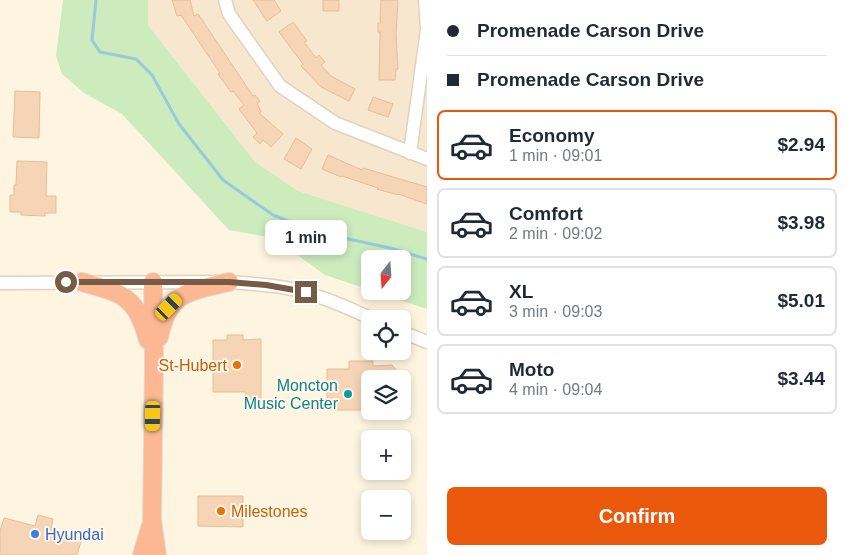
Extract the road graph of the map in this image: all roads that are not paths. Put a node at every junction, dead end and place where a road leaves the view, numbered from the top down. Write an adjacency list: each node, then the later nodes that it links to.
1 (225, 0): 3 (street)
2 (425, 0): 3 (street)
3 (410, 153): 4 (street)
4 (427, 159)
5 (82, 282): 6 (street); 8 (street); 12 (highway)
6 (153, 282): 7 (street); 12 (highway)
7 (229, 282): 9 (street); 12 (highway)
8 (0, 283)
9 (361, 314)
10 (411, 336): 11 (street)
11 (427, 342)
12 (154, 362): 13 (highway)
13 (152, 520): 14 (highway); 15 (highway)
14 (142, 555)
15 (157, 555)

